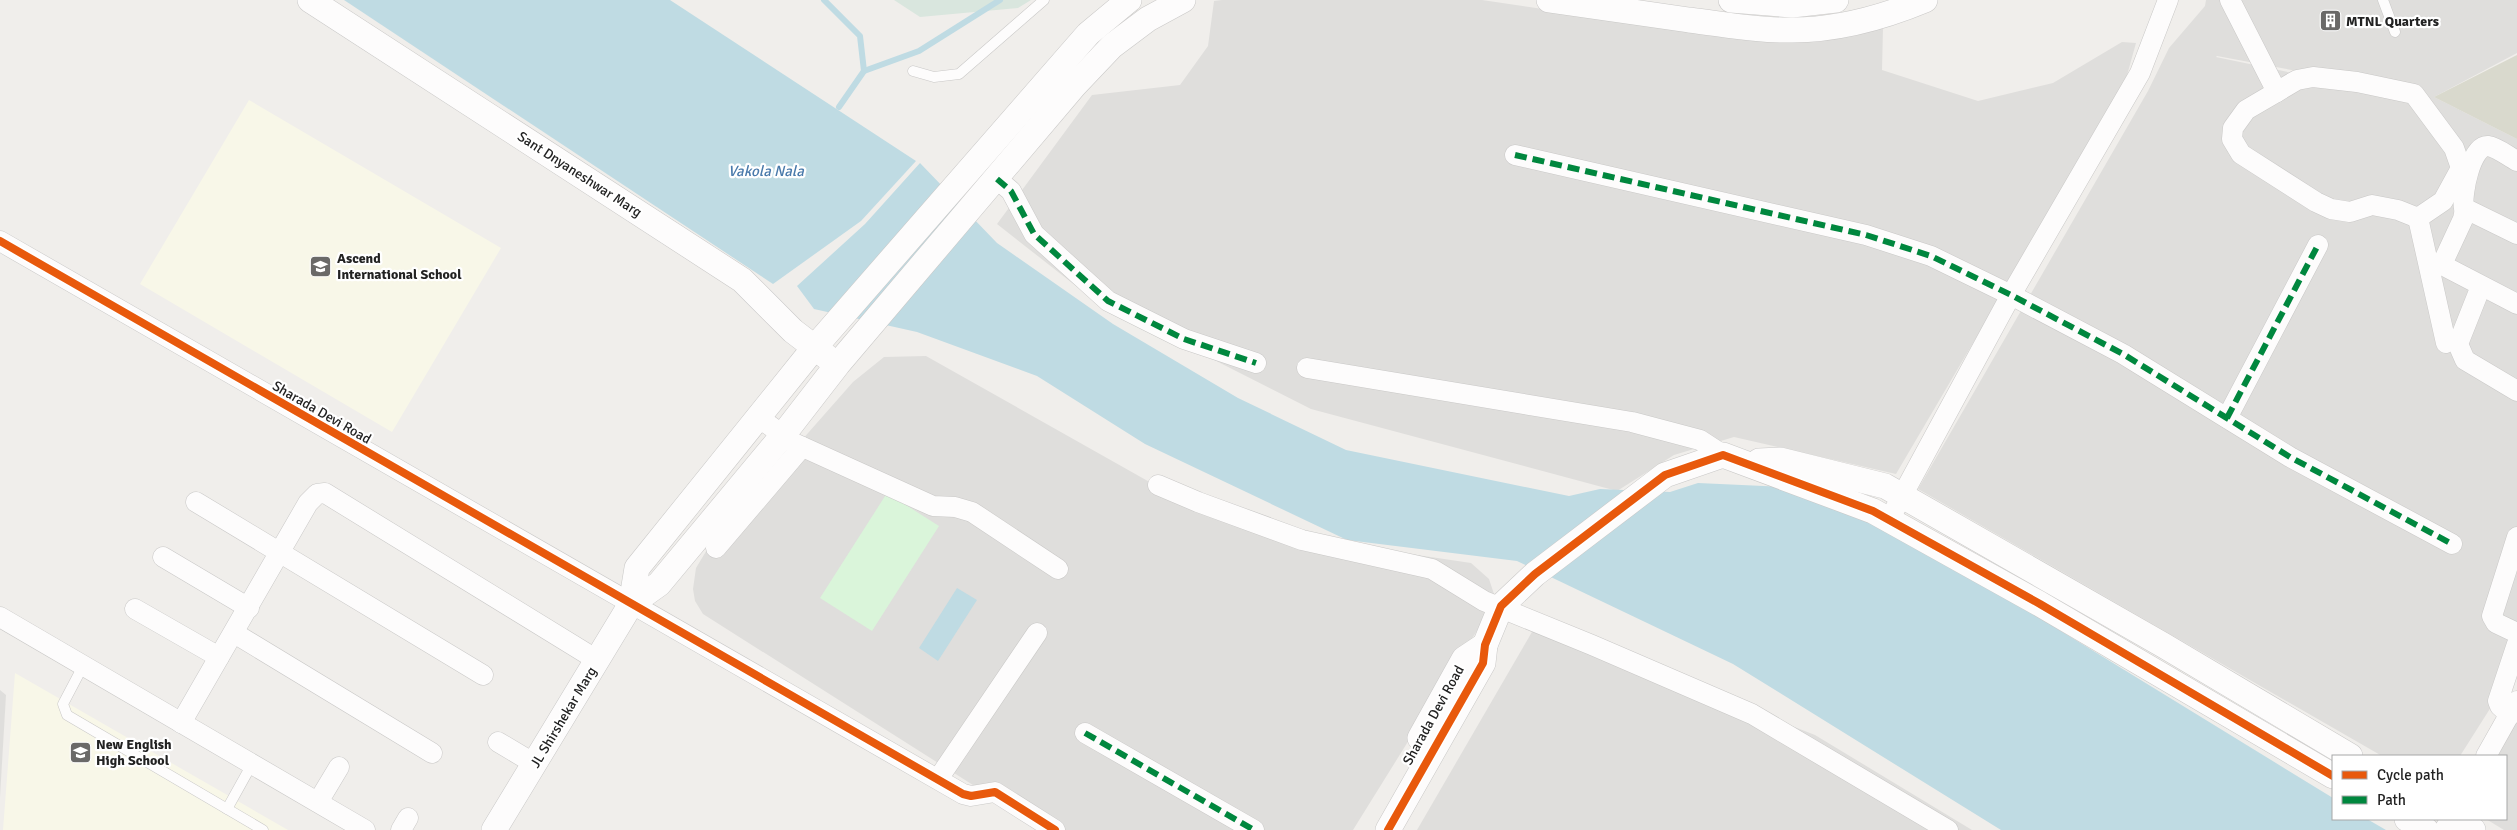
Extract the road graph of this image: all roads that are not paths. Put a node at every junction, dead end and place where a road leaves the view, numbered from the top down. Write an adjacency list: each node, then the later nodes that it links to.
1 (310, 0): 27 (street, Sant Dnyaneshwar Marg)
2 (1044, 0): 13 (lane)
3 (1129, 0): 27 (street)
4 (1183, 0): 17 (street)
5 (1549, 0): 8 (street)
6 (1731, 0): 7 (street)
7 (1836, 0)
8 (1925, 0)
9 (2168, 0): 24 (street)
10 (2230, 0): 14 (street)
11 (2382, 0): 12 (lane)
12 (2395, 32)
13 (913, 71)
14 (2277, 92): 19 (street); 19 (street)
15 (1514, 155): 24 (street)
16 (2517, 161): 18 (street)
17 (996, 181): 28 (street); 29 (street)
18 (2465, 208): 20 (street); 23 (street)
19 (2418, 218): 26 (street)
20 (2517, 234)
21 (0, 241): 49 (street, Sharada Devi Road)
22 (2318, 245): 33 (street)
23 (2482, 286): 25 (street); 31 (street)
24 (2011, 295): 33 (street); 38 (street)
25 (2517, 304)
26 (2446, 343)
27 (814, 348): 29 (street, Sant Dnyaneshwar Marg); 32 (street)
28 (1256, 363)
29 (838, 364): 34 (street)
30 (1306, 368): 35 (street)
31 (2517, 391)
32 (758, 417): 34 (street); 49 (street)
33 (2227, 418): 43 (street)
34 (792, 441): 47 (street); 49 (street)
35 (1733, 458): 36 (street); 39 (street); 50 (street)
36 (1853, 478): 38 (street); 39 (street)
37 (1158, 486): 50 (street)
38 (1902, 495): 41 (street); 46 (street)
39 (1842, 500): 41 (street)
40 (196, 502): 44 (street)
41 (1889, 520): 48 (street)
42 (2517, 537): 55 (street)
43 (2452, 544)
44 (280, 554): 51 (street); 60 (street); 62 (street)
45 (164, 557): 51 (street)
46 (2012, 559): 48 (street); 63 (street)
47 (1058, 569)
48 (2000, 582): 64 (street)
49 (631, 604): 60 (street, JL Shirshekar Marg); 78 (street, Sharada Devi Road)
50 (1501, 606): 58 (street); 90 (street)
51 (248, 608): 54 (street)
52 (135, 609): 59 (street)
53 (0, 618): 61 (street)
54 (234, 633): 59 (street); 71 (street)
55 (2517, 633)
56 (1037, 634): 78 (street)
57 (2517, 644): 65 (street)
58 (1485, 645): 88 (street, Sharada Devi Road); 89 (street)
59 (220, 657): 66 (street)
60 (597, 660): 75 (street, JL Shirshekar Marg)
61 (83, 666): 66 (street); 80 (lane)
62 (483, 675)
63 (2231, 686): 64 (street); 67 (street)
64 (2218, 708): 70 (street)
65 (2513, 708): 73 (street)
66 (181, 723): 74 (street)
67 (2297, 725): 70 (street); 72 (street)
68 (1085, 733): 87 (street)
69 (498, 742): 75 (street)
70 (2285, 748): 77 (street)
71 (432, 753)
72 (2348, 755)
73 (2487, 755)
74 (252, 764): 79 (street); 80 (lane)
75 (535, 764): 85 (street, JL Shirshekar Marg)
76 (339, 767): 79 (street)
77 (2332, 775)
78 (938, 780): 86 (street, Sharada Devi Road)
79 (318, 802): 84 (street)
80 (227, 809): 83 (lane)
81 (2409, 820): 91 (street)
82 (2457, 820): 92 (street)
83 (263, 830)
84 (365, 830)
85 (494, 830)
86 (1055, 830)
87 (1254, 830)
88 (1368, 830)
89 (1388, 830)
90 (1948, 830)
91 (2426, 830)
92 (2473, 830)

